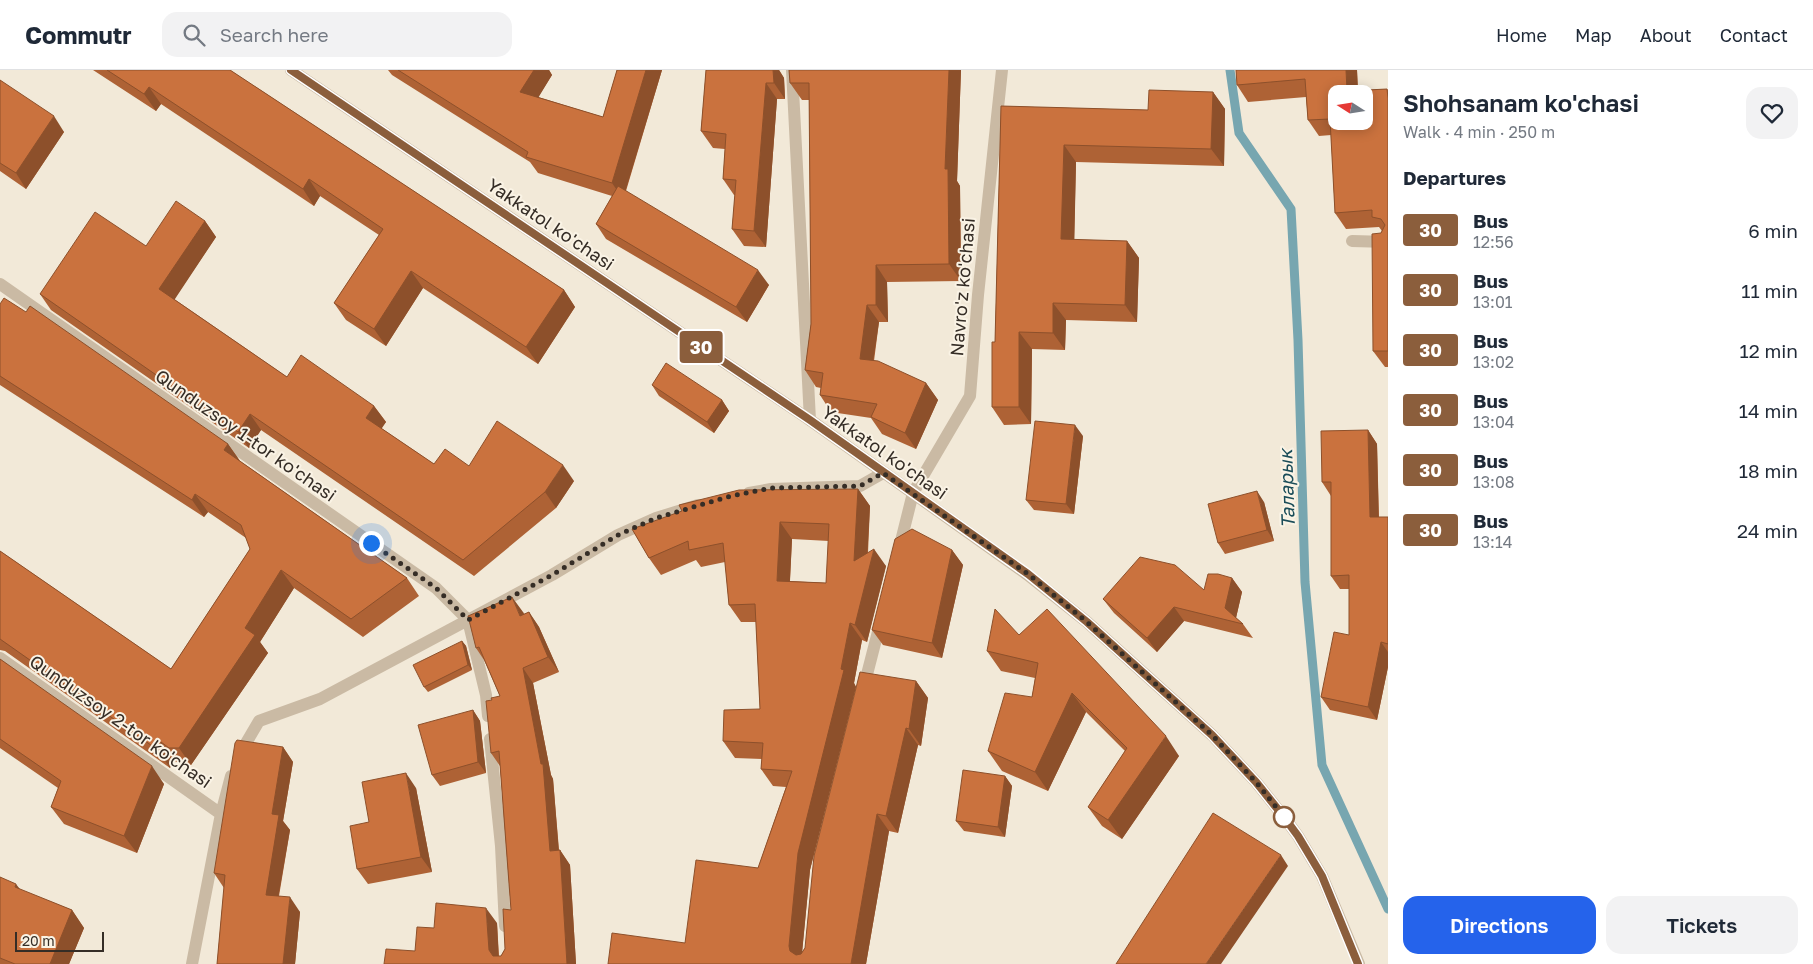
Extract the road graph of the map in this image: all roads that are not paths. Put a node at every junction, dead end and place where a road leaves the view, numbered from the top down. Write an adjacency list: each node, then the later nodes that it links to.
1 (291, 70): 7 (street, Yakkatol ko'chasi)
2 (792, 70): 7 (street)
3 (1002, 70): 9 (street, Navro'z ko'chasi)
4 (1352, 241): 5 (street)
5 (1388, 242)
6 (0, 284): 14 (street, Qunduzsoy 1-tor ko'chasi)
7 (810, 420): 8 (street, Yakkatol ko'chasi)
8 (883, 473): 9 (street, Yakkatol ko'chasi); 10 (street)
9 (913, 493): 12 (street, Navro'z ko'chasi); 20 (street, Yakkatol ko'chasi)
10 (739, 495)
11 (713, 501): 14 (street)
12 (896, 559)
13 (884, 607): 16 (street)
14 (468, 620): 17 (street); 18 (street)
15 (0, 658): 17 (street, Qunduzsoy 2-tor ko'chasi)
16 (861, 701)
17 (221, 814): 19 (street)
18 (506, 934)
19 (192, 964)
20 (1358, 964)

